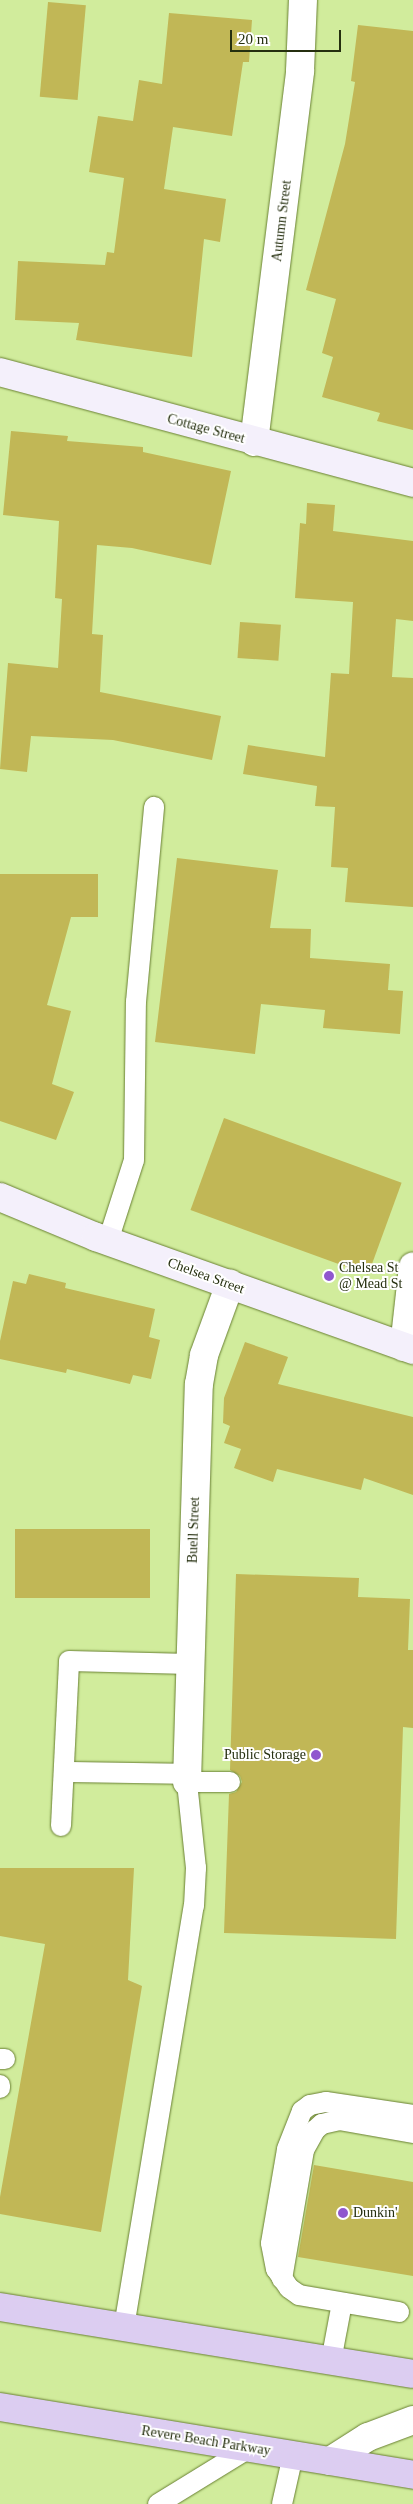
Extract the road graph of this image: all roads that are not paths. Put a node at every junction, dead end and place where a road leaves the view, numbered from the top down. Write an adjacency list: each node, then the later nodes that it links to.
1 (303, 0): 3 (street, Autumn Street)
2 (0, 372): 3 (main road, Cottage Street)
3 (254, 442): 4 (main road, Cottage Street)
4 (413, 483)
5 (154, 806): 7 (lane)
6 (0, 1197): 7 (main road, Chelsea Street)
7 (108, 1241): 9 (main road, Chelsea Street)
8 (413, 1267): 10 (street)
9 (230, 1284): 10 (main road, Chelsea Street); 11 (street, Buell Street)
10 (409, 1348)
11 (190, 1664): 12 (lane); 13 (street, Buell Street)
12 (64, 1772): 13 (lane); 15 (lane)
13 (187, 1778): 14 (lane); 22 (lane)
14 (230, 1782)
15 (61, 1826)
16 (413, 2115): 18 (lane)
17 (413, 2132): 18 (lane)
18 (282, 2279): 19 (lane)
19 (342, 2303): 21 (lane); 23 (lane)
20 (0, 2307): 22 (highway)
21 (399, 2312)
22 (124, 2327): 23 (highway)
23 (331, 2361): 24 (highway)
24 (413, 2374)
25 (0, 2407): 27 (highway, Revere Beach Parkway)
26 (413, 2420): 29 (street)
27 (249, 2448): 28 (highway, Revere Beach Parkway); 31 (lane)
28 (293, 2455): 29 (highway, Revere Beach Parkway); 32 (lane)
29 (330, 2461): 30 (highway, Revere Beach Parkway)
30 (413, 2475)
31 (158, 2504)
32 (282, 2504)

